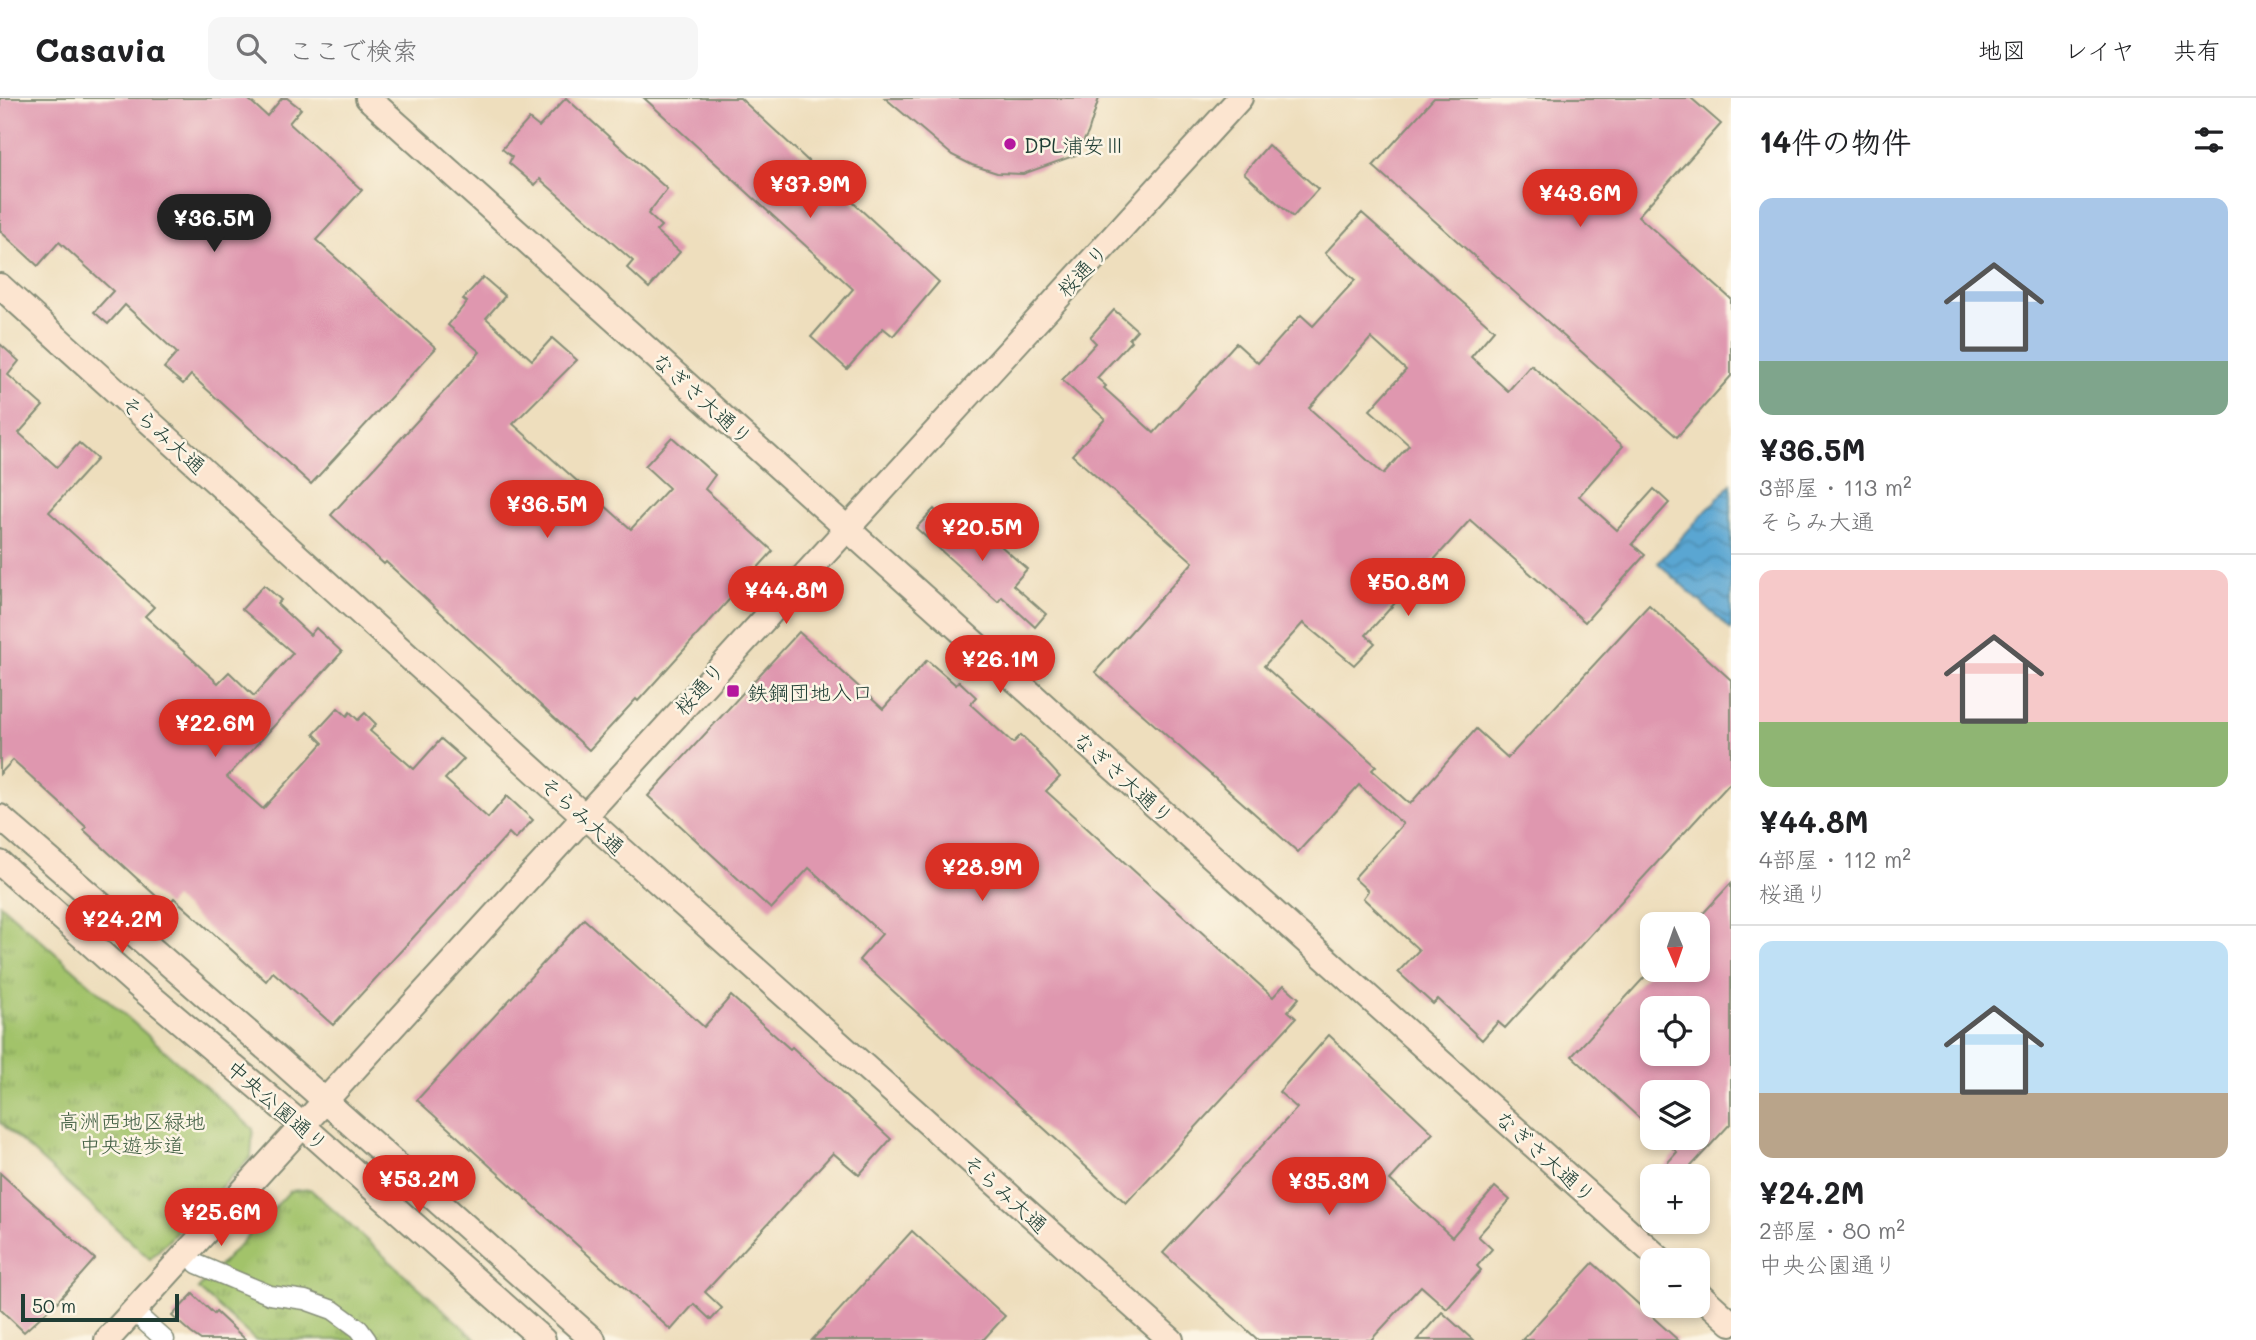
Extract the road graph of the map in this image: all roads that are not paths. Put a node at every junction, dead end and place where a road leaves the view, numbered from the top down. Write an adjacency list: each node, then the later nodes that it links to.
1 (368, 98): 4 (street, なぎさ大通り)
2 (1240, 98): 4 (street, 桜通り)
3 (0, 286): 5 (street, そらみ大通)
4 (846, 527): 5 (street, 桜通り); 10 (street, なぎさ大通り)
5 (583, 815): 8 (street, 桜通り); 20 (street, そらみ大通)
6 (0, 817): 8 (street, 中央公園通り)
7 (0, 863): 9 (street, 中央公園通り)
8 (324, 1100): 9 (street, 桜通り); 19 (street, 中央公園通り)
9 (302, 1125): 13 (street, 桜通り); 18 (street, 中央公園通り)
10 (1648, 1248)
11 (197, 1264): 17 (street)
12 (1710, 1304): 14 (street)
13 (133, 1311): 15 (street, 桜通り); 16 (street)
14 (1731, 1323)
15 (107, 1340)
16 (164, 1340)
17 (367, 1340)
18 (543, 1340)
19 (593, 1340)
20 (1171, 1340)

